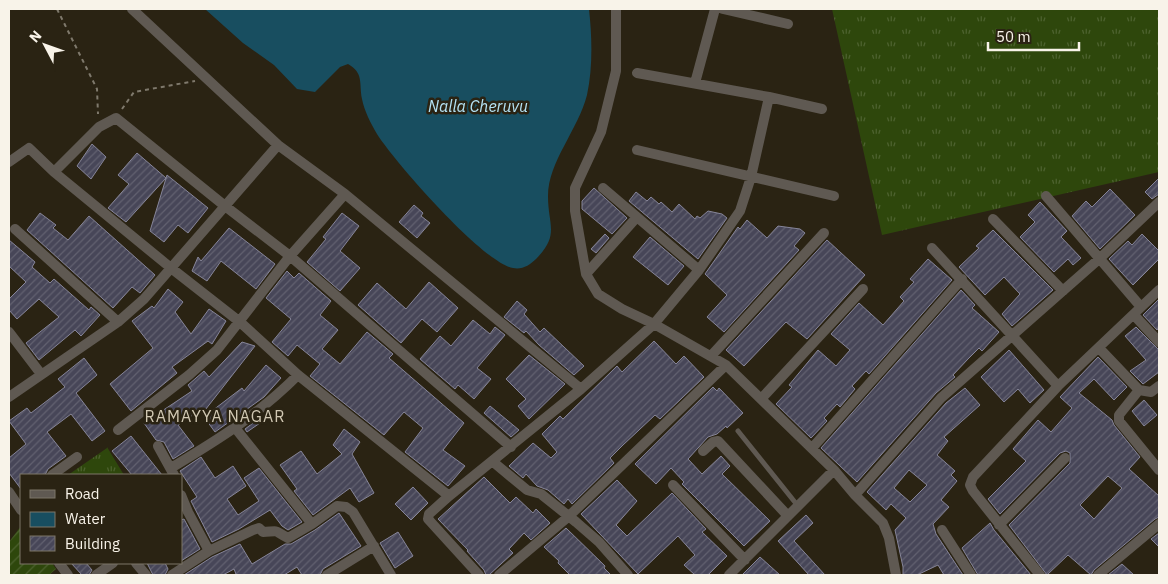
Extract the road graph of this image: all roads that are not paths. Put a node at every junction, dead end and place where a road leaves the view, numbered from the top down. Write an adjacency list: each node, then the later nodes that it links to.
1 (132, 9): 10 (street)
2 (616, 9): 30 (street)
3 (715, 9): 7 (street)
4 (723, 9): 5 (street)
5 (788, 24)
6 (637, 73): 7 (street)
7 (695, 83): 8 (street)
8 (769, 97): 9 (street); 14 (street)
9 (822, 109)
10 (278, 144): 16 (street); 20 (street)
11 (638, 150): 14 (street)
12 (9, 162): 13 (street)
13 (54, 172): 20 (street); 28 (street)
14 (751, 177): 17 (street); 29 (street)
15 (603, 188): 21 (street)
16 (345, 194): 26 (street); 50 (street)
17 (834, 196)
18 (1046, 196): 27 (street)
19 (1159, 202): 27 (street)
20 (225, 206): 26 (street); 28 (street)
21 (636, 216): 29 (street); 30 (street)
22 (993, 219): 33 (street)
23 (15, 229): 37 (street)
24 (824, 233): 44 (street)
25 (932, 248): 31 (street)
26 (290, 256): 38 (street); 58 (street)
27 (1099, 259): 33 (street); 35 (street)
28 (171, 268): 37 (street); 38 (street)
29 (699, 270): 39 (street)
30 (586, 274): 39 (street)
31 (962, 280): 41 (street); 59 (street)
32 (863, 289): 53 (street)
33 (1063, 290): 41 (street)
34 (1159, 290): 35 (street)
35 (1141, 307): 36 (street)
36 (1134, 314): 42 (street); 43 (street)
37 (118, 322): 46 (street)
38 (240, 322): 47 (street); 55 (street)
39 (654, 324): 44 (street); 50 (street)
40 (9, 332): 46 (street)
41 (1013, 336): 48 (street); 70 (street)
42 (1159, 342)
43 (1099, 348): 48 (street); 51 (street)
44 (711, 356): 45 (street)
45 (726, 366): 53 (street); 76 (street)
46 (41, 374): 52 (street)
47 (298, 375): 54 (street); 71 (street)
48 (1058, 386): 78 (street)
49 (1159, 386): 51 (street)
50 (581, 389): 58 (street)
51 (1139, 390): 65 (street)
52 (9, 398)
53 (761, 399): 59 (street)
54 (236, 428): 66 (street); 77 (street)
55 (118, 430)
56 (738, 431): 74 (lane)
57 (158, 446): 66 (street)
58 (510, 447): 63 (street)
59 (813, 447): 64 (street)
60 (703, 451): 75 (street)
61 (77, 457): 67 (street)
62 (1065, 458): 78 (street)
63 (492, 462): 71 (street); 76 (street)
64 (834, 470): 70 (street); 74 (street)
65 (1159, 470)
66 (172, 472)
67 (53, 474)
68 (673, 486): 83 (street)
69 (9, 492): 73 (street)
70 (855, 495): 97 (street)
71 (449, 496): 93 (street)
72 (182, 497): 82 (street)
73 (17, 504)
74 (798, 506): 75 (street)
75 (788, 516): 83 (street)
76 (568, 517): 94 (street); 95 (street)
77 (312, 524): 81 (street); 82 (street)
78 (999, 524): 99 (street)
79 (1159, 524): 100 (street)
80 (942, 530): 98 (street)
81 (374, 546): 91 (street); 92 (street)
82 (209, 551): 90 (street)
83 (745, 560): 96 (street)
84 (60, 564): 87 (street)
85 (112, 564): 88 (street)
86 (137, 564): 89 (street)
87 (68, 575)
88 (96, 575)
89 (146, 575)
90 (172, 575)
91 (327, 575)
92 (391, 575)
93 (479, 575)
94 (499, 575)
95 (628, 575)
96 (729, 575)
97 (896, 575)
98 (971, 575)
99 (1040, 575)
100 (1098, 575)

